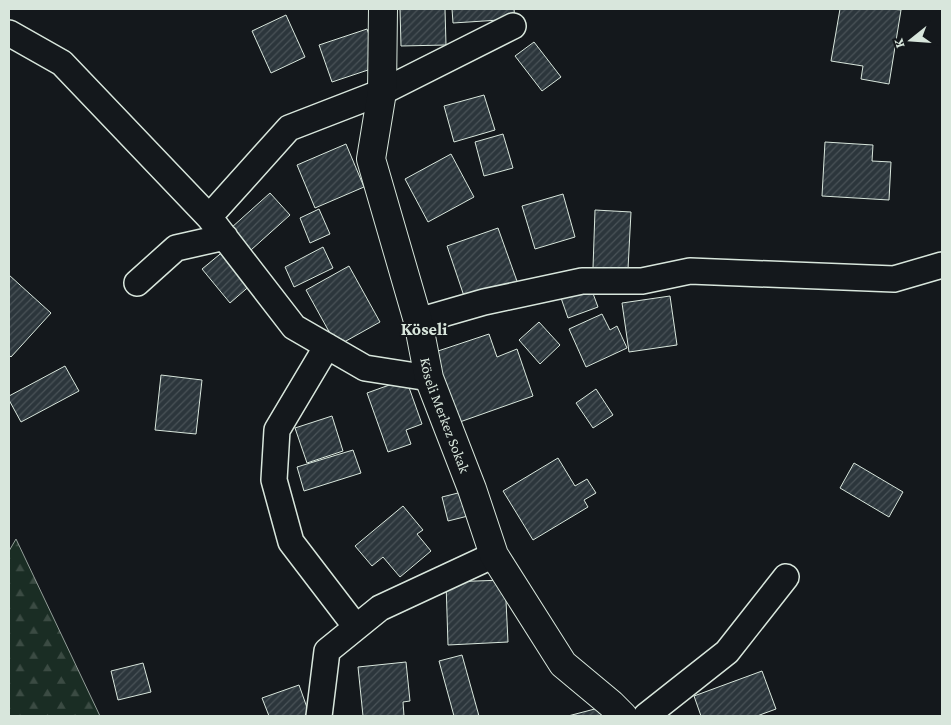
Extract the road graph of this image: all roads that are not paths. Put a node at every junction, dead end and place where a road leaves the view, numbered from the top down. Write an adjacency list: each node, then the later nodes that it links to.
1 (383, 9): 4 (street, Köseli Merkez Sokak)
2 (513, 26): 4 (street)
3 (9, 33): 5 (street)
4 (382, 92): 5 (street); 9 (street, Köseli Merkez Sokak)
5 (209, 217): 6 (street)
6 (225, 236): 8 (street); 10 (street)
7 (942, 265): 9 (street)
8 (137, 282)
9 (418, 321): 11 (street, Köseli Merkez Sokak)
10 (327, 346): 11 (street); 14 (street)
11 (429, 378): 12 (street, Köseli Merkez Sokak)
12 (494, 555): 14 (street); 16 (street, Köseli Merkez Sokak)
13 (786, 577): 17 (street)
14 (356, 627): 15 (street)
15 (319, 716)
16 (623, 716)
17 (646, 716)

